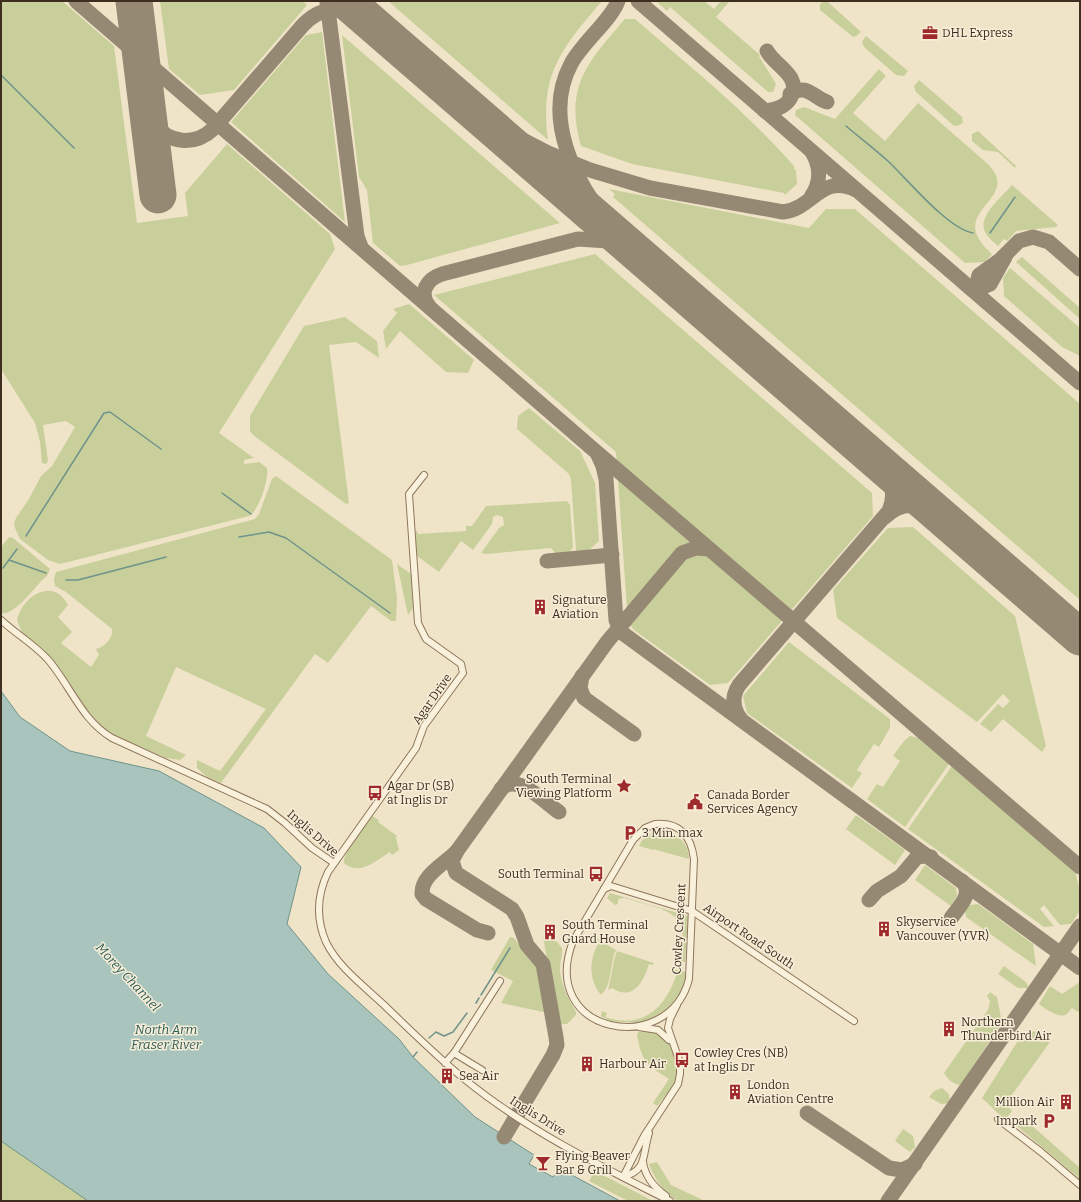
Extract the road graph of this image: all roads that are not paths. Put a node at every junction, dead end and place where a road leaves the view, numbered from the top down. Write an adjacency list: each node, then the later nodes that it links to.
1 (424, 475): 3 (street, Agar Drive)
2 (1, 620): 3 (street, Inglis Drive)
3 (334, 863): 12 (street, Inglis Drive)
4 (602, 891): 5 (street, Airport Road South); 5 (street, Cowley Crescent); 9 (street, Cowley Crescent)
5 (692, 910): 7 (street, Cowley Crescent); 8 (street, Airport Road South)
6 (500, 981): 11 (street)
7 (683, 994): 9 (street, Cowley Crescent); 10 (street)
8 (854, 1021)
9 (633, 1027): 10 (street)
10 (672, 1044): 15 (street)
11 (454, 1053): 12 (street); 13 (street)
12 (445, 1063): 17 (street, Inglis Drive)
13 (482, 1070)
14 (998, 1119): 18 (street)
15 (651, 1126): 16 (street); 17 (street)
16 (643, 1158): 17 (street); 19 (street)
17 (622, 1177): 19 (street, Inglis Drive)
18 (1080, 1185)
19 (671, 1201)

